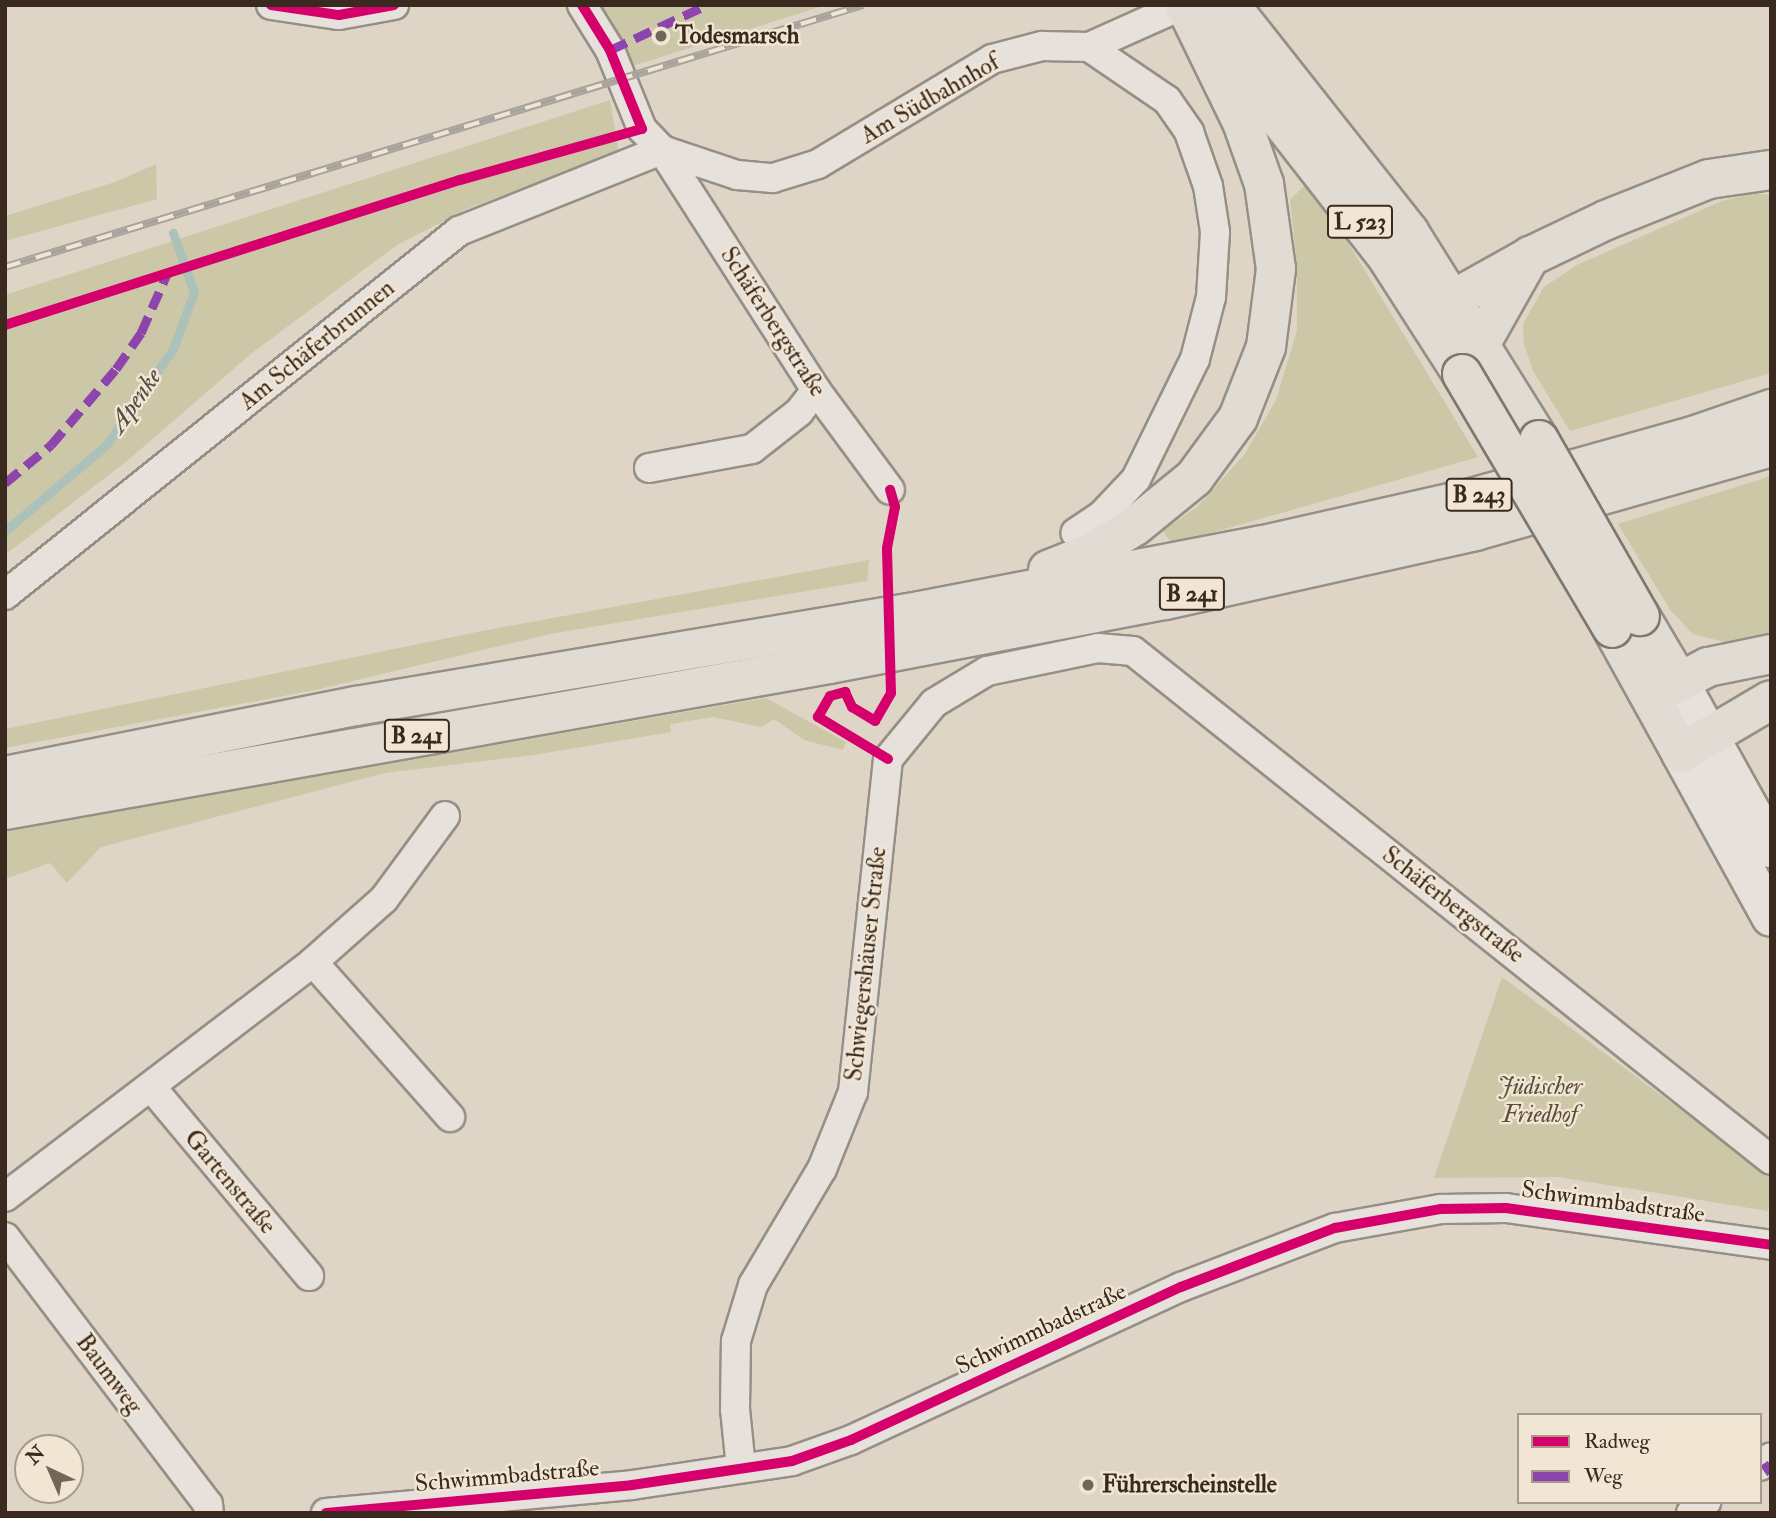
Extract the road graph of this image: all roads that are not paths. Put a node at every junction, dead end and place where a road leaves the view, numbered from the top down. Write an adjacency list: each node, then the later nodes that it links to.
1 (271, 5): 2 (street)
2 (394, 5)
3 (582, 5): 8 (street)
4 (1186, 5): 6 (street); 7 (main road, B 241)
5 (1230, 5): 7 (main road, B 241)
6 (1089, 47): 8 (street, Am Südbahnhof); 20 (street)
7 (1250, 75): 11 (main road, B 241); 22 (main road, B 241)
8 (662, 150): 13 (street, Schäferbergstraße); 21 (street, Am Schäferbrunnen)
9 (1771, 170): 10 (main road)
10 (1531, 256): 11 (main road); 12 (main road)
11 (1439, 307): 12 (main road)
12 (1479, 360): 25 (main road, bridge)
13 (816, 390): 18 (street); 19 (street, Schäferbergstraße)
14 (1771, 393): 16 (main road)
15 (1771, 409): 16 (main road, B 243)
16 (1693, 436): 22 (main road, B 243)
17 (1771, 447): 29 (main road, B 241)
18 (649, 468)
19 (890, 490)
20 (1074, 533)
21 (5, 595)
22 (968, 602): 28 (main road, B 241)
23 (1133, 651): 36 (street, Schäferbergstraße); 41 (street, Schwiegershäuser Straße)
24 (1771, 654): 25 (main road)
25 (1665, 689): 27 (main road)
26 (1771, 700): 27 (main road)
27 (1695, 746): 31 (main road); 32 (main road)
28 (5, 776)
29 (5, 810)
30 (444, 816): 33 (street)
31 (1771, 848)
32 (1771, 917)
33 (313, 962): 34 (street); 35 (street)
34 (152, 1088): 37 (street); 40 (street, Gartenstraße)
35 (450, 1116)
36 (1771, 1160)
37 (5, 1197)
38 (5, 1237): 42 (street, Baumweg)
39 (1771, 1245): 41 (street, Schwimmbadstraße)
40 (309, 1276)
41 (741, 1468): 43 (street, Schwimmbadstraße)
42 (209, 1513)
43 (326, 1513)

